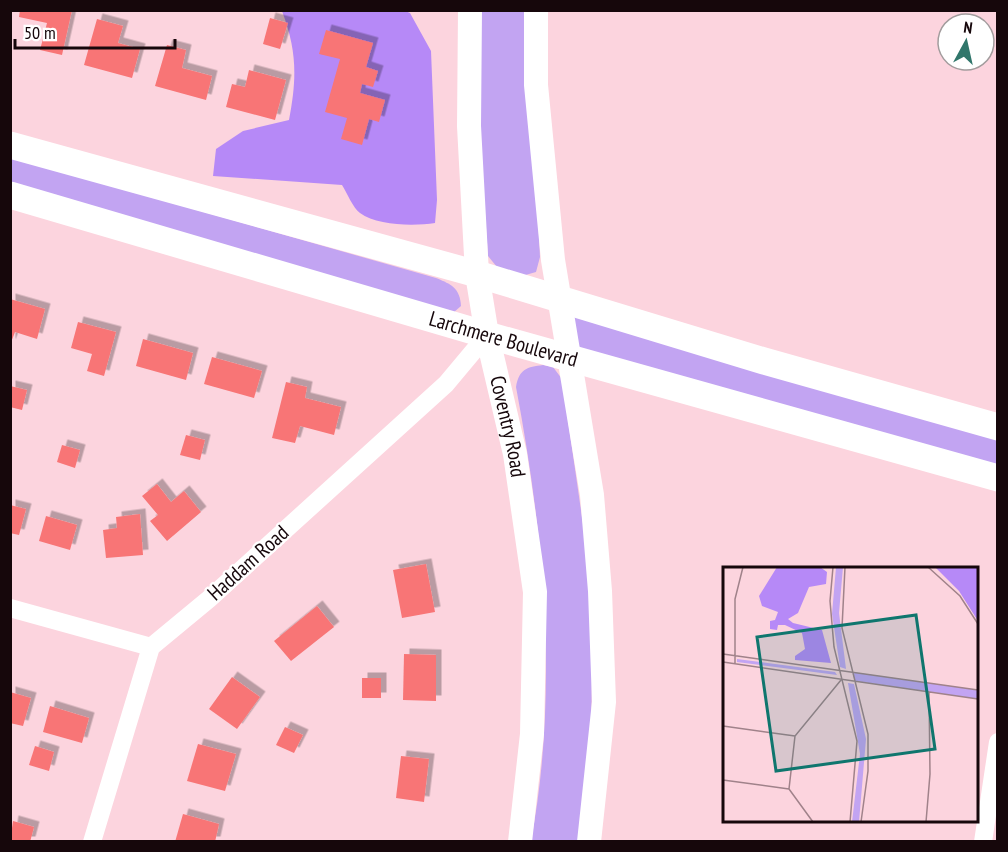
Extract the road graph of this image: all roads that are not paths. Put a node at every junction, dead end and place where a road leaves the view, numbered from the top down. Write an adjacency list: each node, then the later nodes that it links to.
1 (470, 10): 5 (street, Coventry Road)
2 (536, 10): 6 (street)
3 (10, 145): 5 (main road)
4 (10, 195): 7 (main road, Larchmere Boulevard)
5 (477, 274): 6 (main road); 7 (street, Coventry Road)
6 (559, 300): 8 (street); 9 (main road)
7 (487, 335): 8 (main road, Larchmere Boulevard); 12 (street, Haddam Road); 15 (street, Coventry Road)
8 (571, 358): 10 (main road, Larchmere Boulevard); 16 (street)
9 (998, 427)
10 (998, 478)
11 (10, 608): 12 (street)
12 (151, 647): 14 (street)
13 (998, 742): 17 (street)
14 (92, 842)
15 (520, 842)
16 (589, 842)
17 (983, 842)

